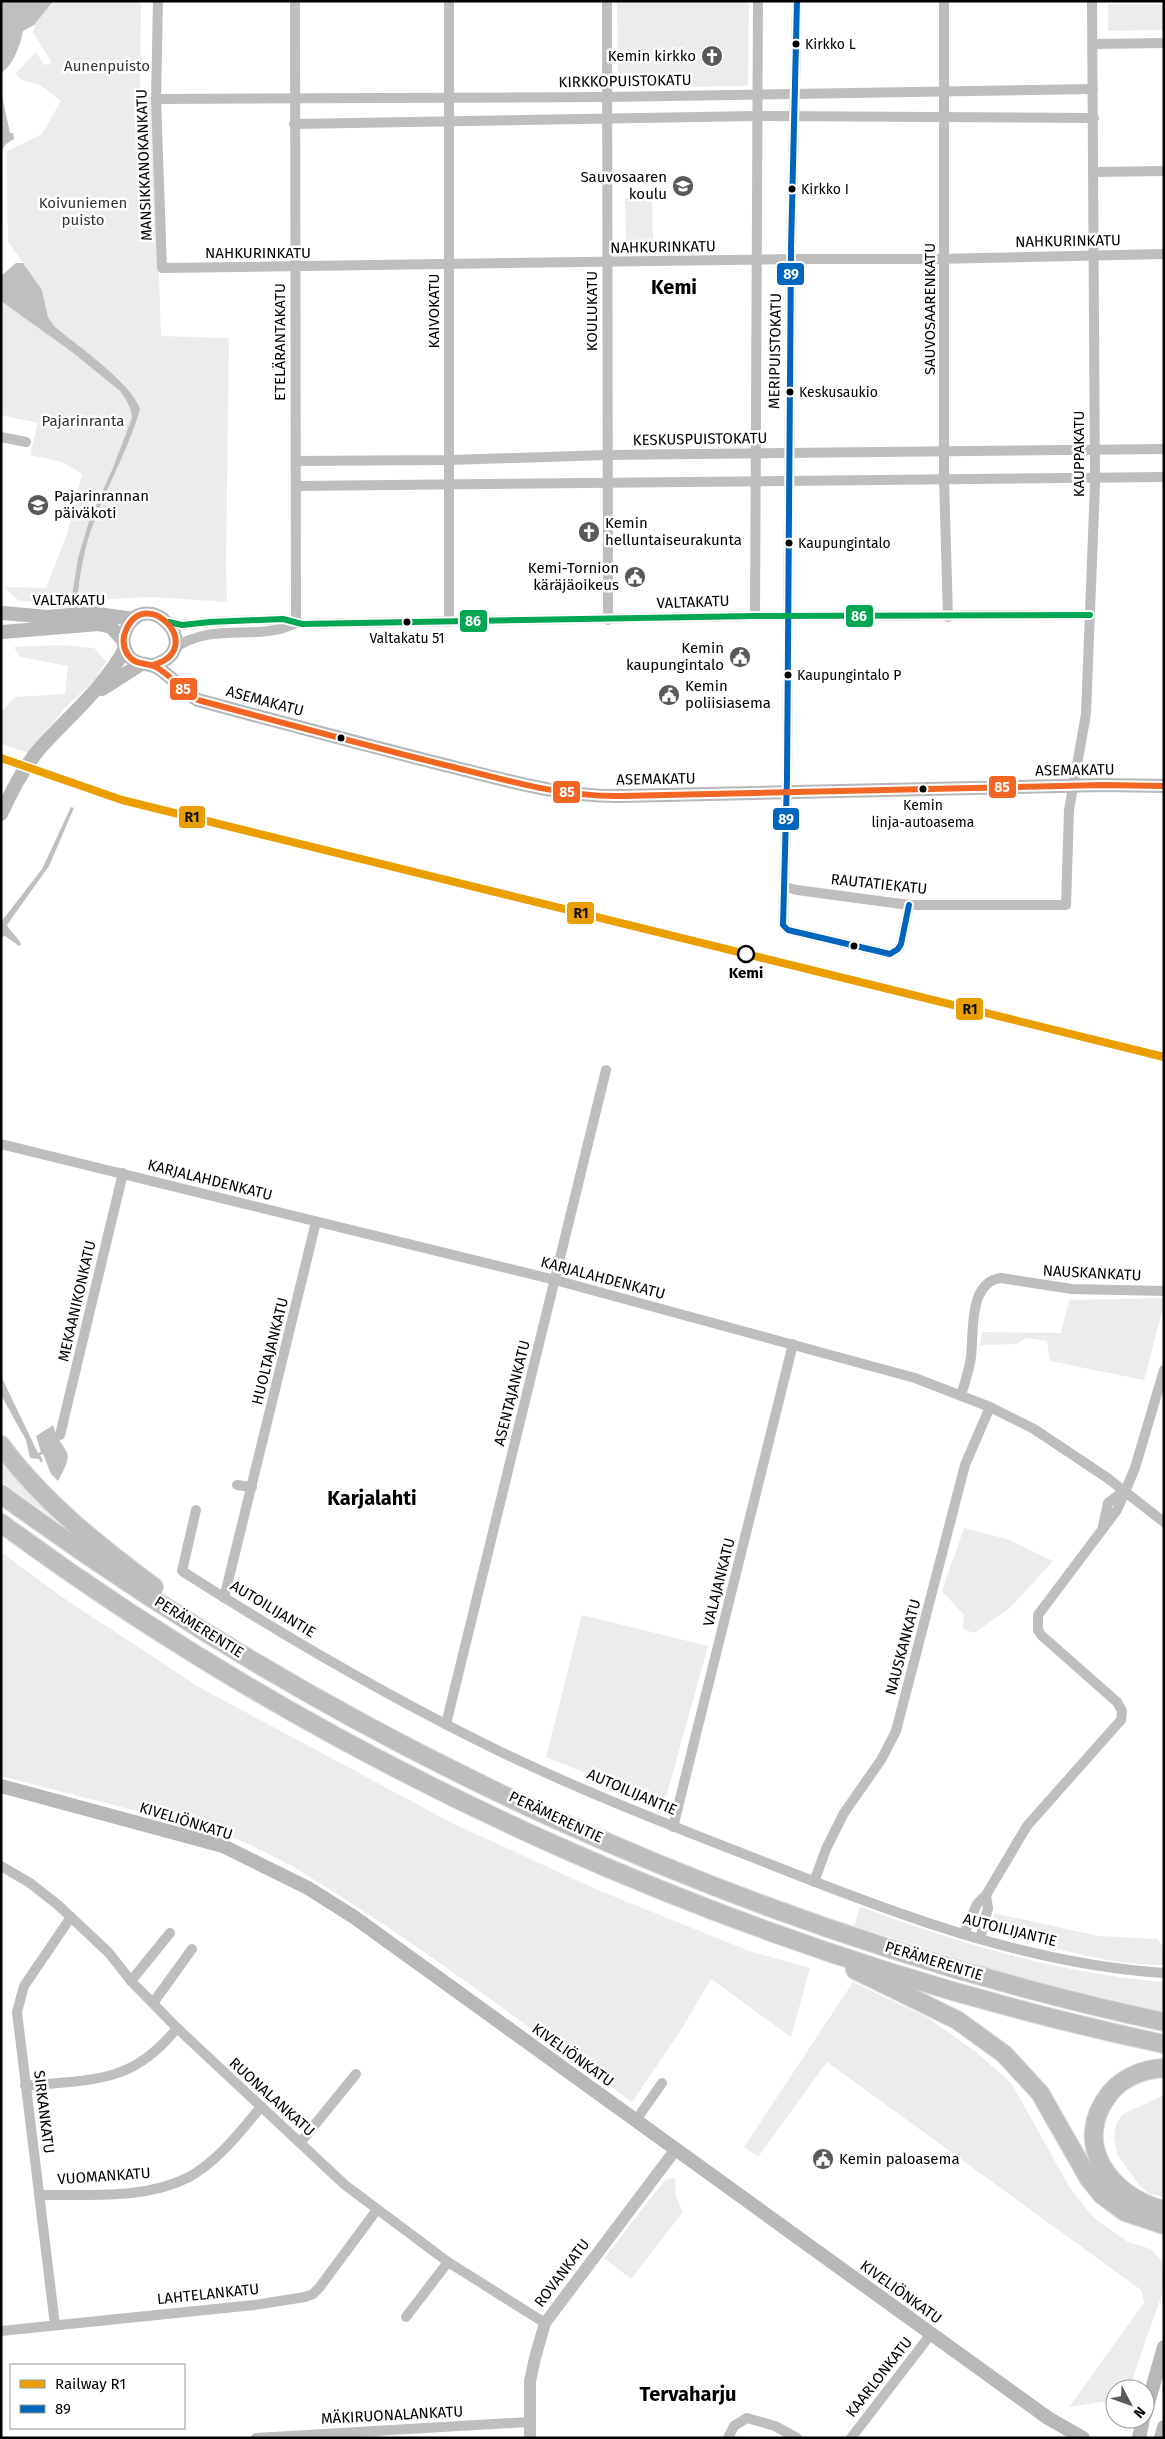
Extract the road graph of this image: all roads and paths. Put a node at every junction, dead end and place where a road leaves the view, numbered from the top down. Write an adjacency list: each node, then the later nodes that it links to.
1 (158, 1): 17 (street, MANSIKKANOKANKATU)
2 (295, 1): 18 (street, ETELÄRANTAKATU)
3 (449, 1): 16 (street, KAIVOKATU)
4 (607, 1): 15 (street, KOULUKATU)
5 (758, 1): 13 (street, MERIPUISTOKATU)
6 (798, 1): 14 (street, MERIPUISTOKATU)
7 (944, 1): 12 (street, SAUVOSAARENKATU)
8 (1092, 1): 10 (street, KAUPPAKATU)
9 (1164, 43): 10 (street)
10 (1093, 44): 11 (street, KAUPPAKATU)
11 (1093, 89): 12 (street, KIRKKOPUISTOKATU); 22 (street, KAUPPAKATU)
12 (945, 92): 14 (street, KIRKKOPUISTOKATU); 21 (street, SAUVOSAARENKATU)
13 (758, 94): 14 (street, KIRKKOPUISTOKATU); 15 (street, KIRKKOPUISTOKATU); 19 (street, MERIPUISTOKATU)
14 (796, 94): 20 (street, MERIPUISTOKATU)
15 (606, 96): 16 (street, KIRKKOPUISTOKATU); 23 (street, KOULUKATU)
16 (449, 97): 18 (street, KIRKKOPUISTOKATU); 24 (street, KAIVOKATU)
17 (156, 99): 18 (street, KIRKKOPUISTOKATU); 35 (street, MANSIKKANOKANKATU)
18 (294, 99): 25 (street, ETELÄRANTAKATU)
19 (757, 116): 20 (street); 23 (street); 32 (street, MERIPUISTOKATU)
20 (795, 117): 21 (street); 30 (street, MERIPUISTOKATU)
21 (945, 118): 22 (street); 31 (street, SAUVOSAARENKATU)
22 (1094, 118): 27 (street, KAUPPAKATU)
23 (608, 119): 24 (street); 33 (street, KOULUKATU)
24 (449, 122): 25 (street); 34 (street, KAIVOKATU)
25 (294, 124): 36 (street, ETELÄRANTAKATU)
26 (1164, 171): 27 (street)
27 (1094, 172): 29 (street, KAUPPAKATU)
28 (1164, 254): 29 (street, NAHKURINKATU)
29 (1094, 255): 31 (street, NAHKURINKATU); 39 (street, KAUPPAKATU)
30 (791, 259): 31 (street, NAHKURINKATU); 32 (street, NAHKURINKATU); 42 (street, MERIPUISTOKATU)
31 (945, 259): 41 (street, SAUVOSAARENKATU)
32 (757, 260): 33 (street, NAHKURINKATU); 43 (street, MERIPUISTOKATU)
33 (607, 262): 34 (street, NAHKURINKATU); 44 (street, KOULUKATU)
34 (449, 265): 36 (street, NAHKURINKATU); 45 (street, KAIVOKATU)
35 (162, 268): 36 (street, NAHKURINKATU)
36 (295, 268): 46 (street, ETELÄRANTAKATU)
37 (1, 436): 38 (street)
38 (26, 442)
39 (1094, 449): 40 (street, KESKUSPUISTOKATU); 41 (street, KESKUSPUISTOKATU); 49 (street, KAUPPAKATU)
40 (1164, 449)
41 (944, 452): 42 (street, KESKUSPUISTOKATU); 48 (street, SAUVOSAARENKATU)
42 (789, 453): 43 (street, KESKUSPUISTOKATU); 50 (street, MERIPUISTOKATU)
43 (756, 454): 44 (street, KESKUSPUISTOKATU); 51 (street, MERIPUISTOKATU)
44 (607, 455): 45 (street, KESKUSPUISTOKATU); 52 (street, KOULUKATU)
45 (449, 460): 46 (street, KESKUSPUISTOKATU); 53 (street, KAIVOKATU)
46 (296, 462): 54 (street, ETELÄRANTAKATU)
47 (1164, 477): 49 (street)
48 (944, 478): 49 (street); 50 (street); 57 (street, SAUVOSAARENKATU)
49 (1094, 478): 58 (street, KAUPPAKATU)
50 (789, 480): 51 (street); 59 (street, MERIPUISTOKATU)
51 (756, 481): 52 (street); 56 (street, MERIPUISTOKATU)
52 (607, 483): 53 (street); 61 (street, KOULUKATU)
53 (449, 484): 54 (street); 63 (street, KAIVOKATU)
54 (296, 486): 64 (street, ETELÄRANTAKATU)
55 (2, 612): 60 (main road, VALTAKATU); 65 (main road)
56 (755, 616): 59 (street, VALTAKATU); 61 (street, VALTAKATU)
57 (948, 616): 58 (street, VALTAKATU); 59 (street, VALTAKATU)
58 (1090, 616): 71 (street, KAUPPAKATU)
59 (786, 617): 73 (street, MERIPUISTOKATU)
60 (134, 618): 62 (main road); 66 (main road)
61 (608, 620): 63 (street, VALTAKATU)
62 (169, 622): 64 (street, VALTAKATU); 67 (main road)
63 (448, 622): 64 (street, VALTAKATU)
64 (296, 623): 67 (street, VALTAKATU)
65 (2, 632): 66 (main road, VALTAKATU)
66 (124, 644): 68 (main road); 70 (main road)
67 (170, 654): 68 (main road); 69 (main road)
68 (147, 665): 69 (main road, ASEMAKATU); 70 (main road)
69 (169, 675): 73 (main road, ASEMAKATU)
70 (90, 698): 74 (main road)
71 (1074, 786): 72 (main road, ASEMAKATU); 73 (main road, ASEMAKATU); 77 (street, KAUPPAKATU)
72 (1164, 786)
73 (786, 792): 75 (street)
74 (1, 814)
75 (785, 887): 76 (street, RAUTATIEKATU); 76 (street)
76 (909, 905): 77 (street, RAUTATIEKATU)
77 (1066, 905)
78 (606, 1070): 82 (street, ASENTAJANKATU)
79 (1, 1144): 80 (street, KARJALAHDENKATU)
80 (123, 1174): 81 (street, KARJALAHDENKATU); 89 (street, MEKAANIKONKATU)
81 (316, 1222): 82 (street, KARJALAHDENKATU); 92 (street, HUOLTAJANKATU)
82 (555, 1280): 84 (street, KARJALAHDENKATU); 100 (street, ASENTAJANKATU)
83 (1164, 1291): 87 (street, NAUSKANKATU)
84 (793, 1344): 87 (street, KARJALAHDENKATU); 102 (street, VALAJANKATU)
85 (1164, 1370): 86 (street)
86 (1161, 1390): 93 (street)
87 (961, 1395): 88 (street, KARJALAHDENKATU)
88 (990, 1407): 93 (street, KARJALAHDENKATU); 104 (street, NAUSKANKATU)
89 (60, 1435)
90 (1, 1445): 99 (highway)
91 (237, 1485): 92 (street)
92 (252, 1487): 98 (street, HUOLTAJANKATU)
93 (1124, 1491): 96 (street, KARJALAHDENKATU); 105 (street)
94 (1, 1494): 99 (highway, PERÄMERENTIE)
95 (196, 1510): 98 (street, AUTOILIJANTIE)
96 (1164, 1522)
97 (1, 1523): 111 (highway, PERÄMERENTIE)
98 (224, 1598): 100 (street, AUTOILIJANTIE)
99 (191, 1623): 115 (highway, PERÄMERENTIE)
100 (446, 1724): 102 (street, AUTOILIJANTIE)
101 (1, 1786): 123 (main road, KIVELIÖNKATU)
102 (673, 1827): 104 (street, AUTOILIJANTIE)
103 (1, 1866): 106 (street, RUONALANKATU)
104 (814, 1882): 108 (street, AUTOILIJANTIE)
105 (986, 1895): 108 (street); 109 (street)
106 (71, 1917): 113 (street, RUONALANKATU); 121 (street, SIRKANKATU)
107 (170, 1933): 113 (street)
108 (964, 1934): 109 (street, AUTOILIJANTIE)
109 (980, 1939): 112 (street, AUTOILIJANTIE)
110 (192, 1949): 114 (street)
111 (820, 1949): 117 (highway, PERÄMERENTIE); 129 (highway)
112 (1164, 1973)
113 (131, 1981): 114 (street, RUONALANKATU)
114 (153, 2003): 116 (street, RUONALANKATU)
115 (1164, 2022)
116 (177, 2028): 121 (street); 122 (street, RUONALANKATU)
117 (1164, 2044)
118 (1164, 2068): 127 (highway)
119 (356, 2074): 124 (street)
120 (662, 2083): 123 (street)
121 (25, 2086): 126 (street, SIRKANKATU)
122 (260, 2108): 124 (street, RUONALANKATU); 126 (street, VUOMANKATU)
123 (636, 2120): 125 (main road, KIVELIÖNKATU)
124 (300, 2143): 128 (street, RUONALANKATU)
125 (676, 2149): 132 (street, ROVANKATU); 135 (main road, KIVELIÖNKATU)
126 (39, 2195): 133 (street, SIRKANKATU)
127 (1164, 2210)
128 (376, 2211): 130 (street, RUONALANKATU); 133 (street, LAHTELANKATU)
129 (1164, 2225)
130 (448, 2262): 131 (street); 132 (street, RUONALANKATU)
131 (406, 2317)
132 (546, 2323): 138 (street, ROVANKATU)
133 (55, 2325): 134 (street, LAHTELANKATU)
134 (1, 2331)
135 (931, 2334): 146 (street, KAARLONKATU); 147 (main road, KIVELIÖNKATU)
136 (1164, 2347): 137 (main road)
137 (1155, 2379)
138 (529, 2422): 140 (street, MÄKIRUONALANKATU); 143 (street, ROVANKATU)
139 (1164, 2427): 148 (main road)
140 (404, 2434): 141 (street, MÄKIRUONALANKATU)
141 (280, 2437): 142 (street, MÄKIRUONALANKATU)
142 (256, 2438)
143 (530, 2438)
144 (728, 2438): 145 (street)
145 (797, 2438)
146 (851, 2438)
147 (1083, 2438)
148 (1161, 2438)

